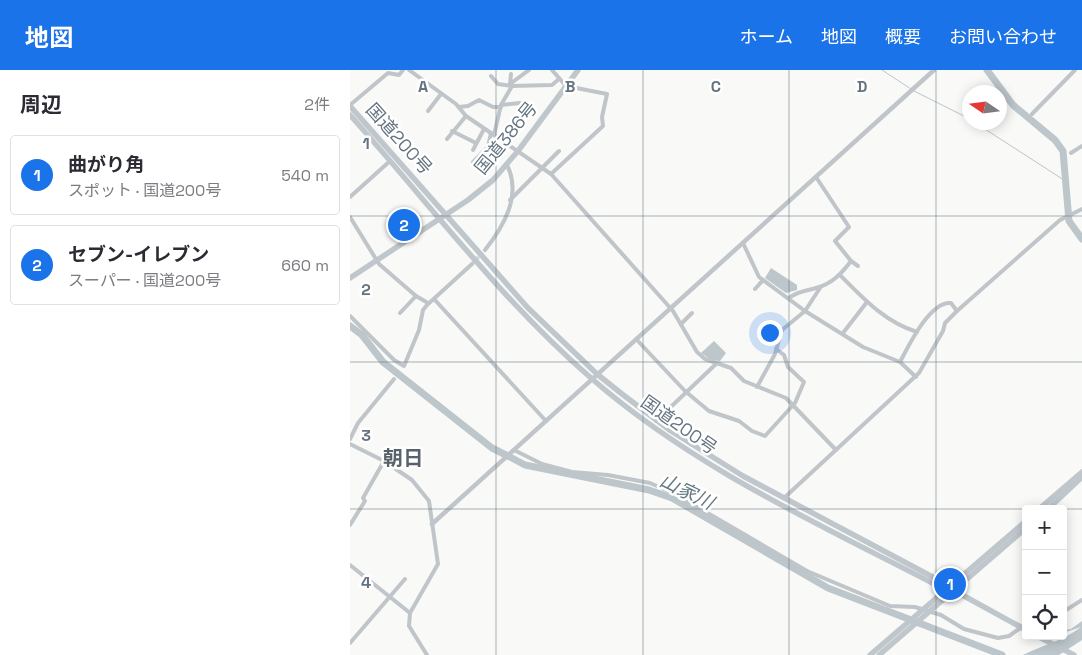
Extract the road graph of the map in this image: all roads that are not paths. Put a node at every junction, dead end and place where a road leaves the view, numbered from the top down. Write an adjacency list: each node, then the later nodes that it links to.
1 (403, 70): 15 (street)
2 (529, 70): 11 (street)
3 (552, 70): 10 (street)
4 (578, 70): 12 (main road, 国道386号)
5 (934, 70): 37 (street)
6 (413, 71): 13 (street)
7 (1072, 71): 19 (street)
8 (511, 74): 11 (street)
9 (492, 76): 11 (street)
10 (559, 79): 11 (street); 12 (street)
11 (511, 85): 16 (street)
12 (566, 86): 29 (main road, 国道386号); 36 (street)
13 (442, 94): 17 (street); 18 (street)
14 (520, 103): 16 (street)
15 (350, 105): 41 (main road, 国道200号)
16 (501, 106): 17 (street); 24 (street)
17 (459, 107): 21 (street)
18 (428, 111)
19 (1032, 114)
20 (350, 115): 32 (main road, 国道200号)
21 (466, 116): 22 (street); 23 (street)
22 (484, 129): 24 (street); 26 (street)
23 (452, 131): 25 (street); 26 (street)
24 (493, 134): 29 (street); 33 (street)
25 (448, 138)
26 (476, 143): 28 (street)
27 (1082, 146): 31 (street)
28 (473, 150)
29 (518, 151): 34 (main road, 国道386号); 35 (street)
30 (559, 151): 35 (street)
31 (1071, 153)
32 (390, 161): 38 (street); 43 (main road, 国道200号)
33 (473, 162)
34 (507, 165): 39 (street); 41 (main road, 国道386号)
35 (542, 168): 36 (street); 39 (street)
36 (551, 174): 60 (street)
37 (816, 177): 44 (street); 47 (street)
38 (350, 197)
39 (510, 200): 45 (street)
40 (1082, 209): 62 (street)
41 (447, 214): 43 (main road); 73 (main road, 国道200号)
42 (350, 217): 46 (street)
43 (440, 218): 46 (main road); 73 (main road, 国道200号)
44 (743, 243): 52 (street); 60 (street)
45 (485, 250)
46 (376, 260): 51 (main road); 55 (street)
47 (851, 261): 49 (street); 50 (street)
48 (472, 264): 57 (street)
49 (858, 266)
50 (841, 276): 53 (street); 58 (street)
51 (350, 278)
52 (763, 280): 54 (street); 56 (street)
53 (820, 287): 56 (street); 61 (street)
54 (755, 289)
55 (416, 296): 59 (street); 63 (street)
56 (789, 298): 61 (street)
57 (434, 300): 59 (street); 79 (street)
58 (867, 302): 67 (street); 68 (street)
59 (428, 303): 65 (street)
60 (670, 308): 66 (street); 69 (street)
61 (805, 310): 68 (street); 70 (street)
62 (957, 310): 67 (street); 74 (street)
63 (400, 313)
64 (692, 313): 66 (street)
65 (350, 316)
66 (681, 324): 72 (street)
67 (917, 332): 71 (street)
68 (843, 333): 71 (street)
69 (636, 339): 73 (street); 77 (street)
70 (776, 349): 76 (street); 78 (street)
71 (900, 362): 74 (street)
72 (716, 364): 76 (street); 77 (street)
73 (594, 377): 79 (street); 80 (main road, 国道200号); 97 (main road, 国道200号)
74 (916, 377): 84 (street)
75 (394, 379): 81 (street)
76 (757, 387): 78 (street)
77 (685, 392): 78 (street); 80 (street)
78 (794, 405): 84 (street)
79 (546, 421): 83 (street)
80 (656, 421): 88 (main road, 国道200号)
81 (350, 439)
82 (350, 444): 85 (street)
83 (514, 450): 92 (street); 102 (street)
84 (836, 450): 88 (street)
85 (384, 460): 91 (street); 92 (street)
86 (1082, 472): 89 (main road)
87 (1082, 477): 90 (main road)
88 (784, 498): 97 (main road, 国道200号)
89 (1044, 505)
90 (1052, 505)
91 (350, 524)
92 (432, 524): 101 (street)
93 (1022, 525): 97 (main road)
94 (1022, 531): 97 (main road)
95 (351, 567): 98 (street)
96 (405, 579): 98 (street)
97 (953, 590): 103 (main road, 国道200号); 105 (main road)
98 (389, 598): 101 (street); 106 (street)
99 (1082, 600): 100 (street)
100 (1067, 609)
101 (410, 613): 107 (street)
102 (1022, 627)
103 (1022, 628)
104 (1045, 640): 110 (main road)
105 (892, 641): 108 (main road); 109 (main road)
106 (350, 643)
107 (427, 655)
108 (870, 655)
109 (879, 655)
110 (1074, 655)

